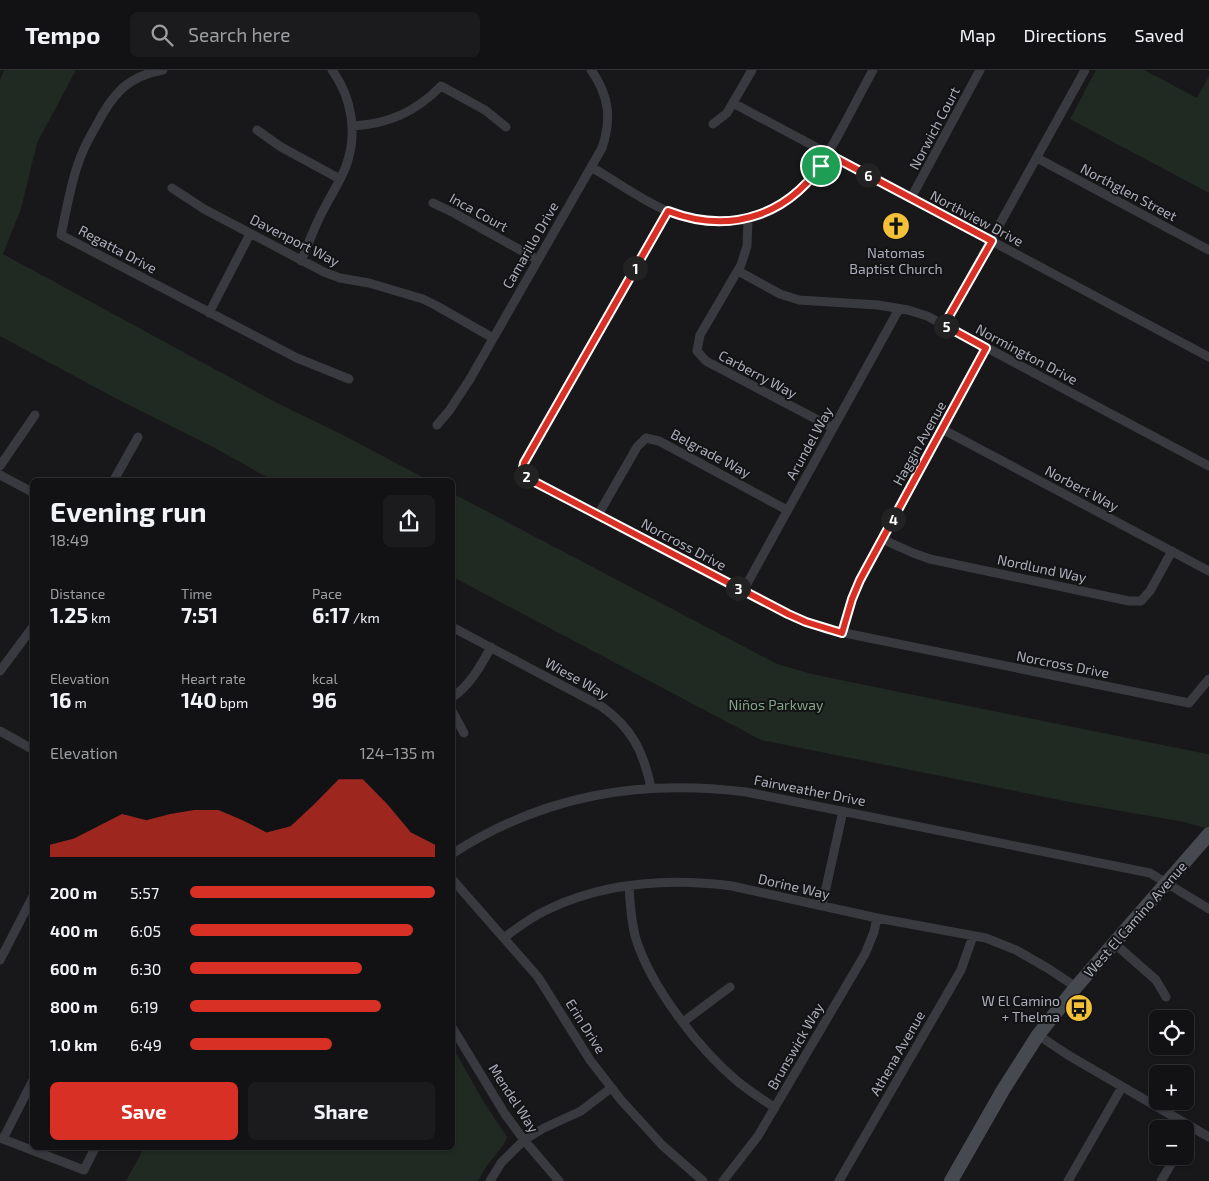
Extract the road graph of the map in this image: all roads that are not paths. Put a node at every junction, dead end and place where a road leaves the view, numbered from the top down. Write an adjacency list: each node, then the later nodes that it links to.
1 (163, 70): 29 (street, Regatta Drive)
2 (332, 70): 10 (street)
3 (591, 70): 15 (street, Camarillo Drive)
4 (752, 70): 8 (street)
5 (873, 70): 13 (street)
6 (980, 70): 18 (street, Norwich Court)
7 (1085, 70): 14 (street)
8 (733, 103): 9 (street); 13 (street, Northview Drive)
9 (713, 124)
10 (352, 126): 11 (street); 16 (street)
11 (506, 127)
12 (257, 130): 16 (street)
13 (828, 154): 18 (street, Northview Drive); 21 (street)
14 (1037, 158): 23 (street); 24 (street, Northglen Street)
15 (591, 167): 20 (street); 25 (street, Camarillo Drive)
16 (340, 179): 26 (street)
17 (172, 188): 22 (street, Davenport Way)
18 (911, 198): 23 (street, Northview Drive)
19 (434, 204): 25 (street, Inca Court)
20 (668, 211): 21 (street); 46 (street, Norcross Drive)
21 (748, 219): 27 (street, Carberry Way)
22 (250, 234): 26 (street, Davenport Way); 29 (street)
23 (992, 241): 30 (street); 33 (street, Northview Drive)
24 (1209, 250)
25 (538, 260): 31 (street, Camarillo Drive)
26 (302, 261): 31 (street, Davenport Way)
27 (738, 271): 28 (street, Normington Drive); 37 (street, Carberry Way)
28 (899, 309): 30 (street, Normington Drive); 37 (street, Arundel Way)
29 (209, 312): 34 (street, Regatta Drive)
30 (944, 325): 32 (street, Normington Drive)
31 (493, 338): 36 (street, Camarillo Drive)
32 (986, 348): 38 (street, Haggin Avenue); 41 (street, Normington Drive)
33 (1209, 357)
34 (348, 378)
35 (35, 415): 40 (street)
36 (437, 425)
37 (833, 428): 45 (street, Arundel Way)
38 (942, 430): 47 (street, Haggin Avenue); 48 (street, Norbert Way)
39 (138, 437): 43 (street)
40 (0, 466)
41 (1209, 466)
42 (0, 476): 44 (street)
43 (115, 478)
44 (30, 491)
45 (788, 510): 46 (street, Belgrade Way); 50 (street, Arundel Way)
46 (598, 515): 50 (street, Norcross Drive)
47 (882, 539): 48 (street, Nordlund Way); 53 (street, Haggin Avenue)
48 (1172, 551): 49 (street, Norbert Way)
49 (1209, 571)
50 (743, 591): 53 (street, Norcross Drive)
51 (455, 629): 54 (street, Wiese Way)
52 (30, 631): 55 (street)
53 (842, 633): 56 (street, Norcross Drive)
54 (491, 647): 57 (street); 62 (street, Wiese Way)
55 (0, 671)
56 (1209, 679)
57 (455, 696)
58 (455, 716): 60 (street)
59 (0, 732): 61 (street)
60 (464, 733)
61 (30, 748)
62 (651, 787): 63 (street, Fairweather Drive); 65 (street, Fairweather Drive)
63 (843, 811): 66 (street, Fairweather Drive); 70 (street)
64 (1209, 834): 66 (main road, West El Camino Avenue)
65 (455, 852)
66 (1167, 882): 71 (street, Fairweather Drive); 75 (main road, West El Camino Avenue)
67 (455, 883): 74 (street, Erin Drive)
68 (629, 886): 70 (street, Dorine Way); 74 (street, Dorine Way); 80 (street)
69 (30, 902): 76 (street)
70 (822, 906): 72 (street, Dorine Way)
71 (1209, 909)
72 (876, 918): 73 (street, Dorine Way); 86 (street, Brunswick Way)
73 (973, 936): 78 (street, Dorine Way); 100 (street, Athena Avenue)
74 (504, 938): 85 (street, Erin Drive)
75 (1114, 943): 78 (main road, West El Camino Avenue); 79 (street)
76 (0, 960)
77 (730, 987): 80 (street)
78 (1076, 987): 82 (main road, West El Camino Avenue)
79 (1166, 997)
80 (683, 1022): 86 (street)
81 (455, 1031): 91 (street, Mendel Way)
82 (1038, 1034): 84 (street); 101 (main road, West El Camino Avenue)
83 (30, 1086): 90 (street)
84 (1122, 1087): 87 (street); 102 (street)
85 (611, 1088): 91 (street); 98 (street, Erin Drive)
86 (775, 1108): 99 (street, Brunswick Way)
87 (1178, 1120)
88 (1194, 1129): 89 (street)
89 (1209, 1137)
90 (2, 1138): 92 (street)
91 (524, 1140): 96 (street); 97 (street, Mendel Way)
92 (30, 1149)
93 (33, 1150): 94 (street)
94 (94, 1150)
95 (1171, 1165): 103 (street)
96 (490, 1181)
97 (559, 1181)
98 (703, 1181)
99 (723, 1181)
100 (839, 1181)
101 (951, 1181)
102 (1068, 1181)
103 (1161, 1181)

